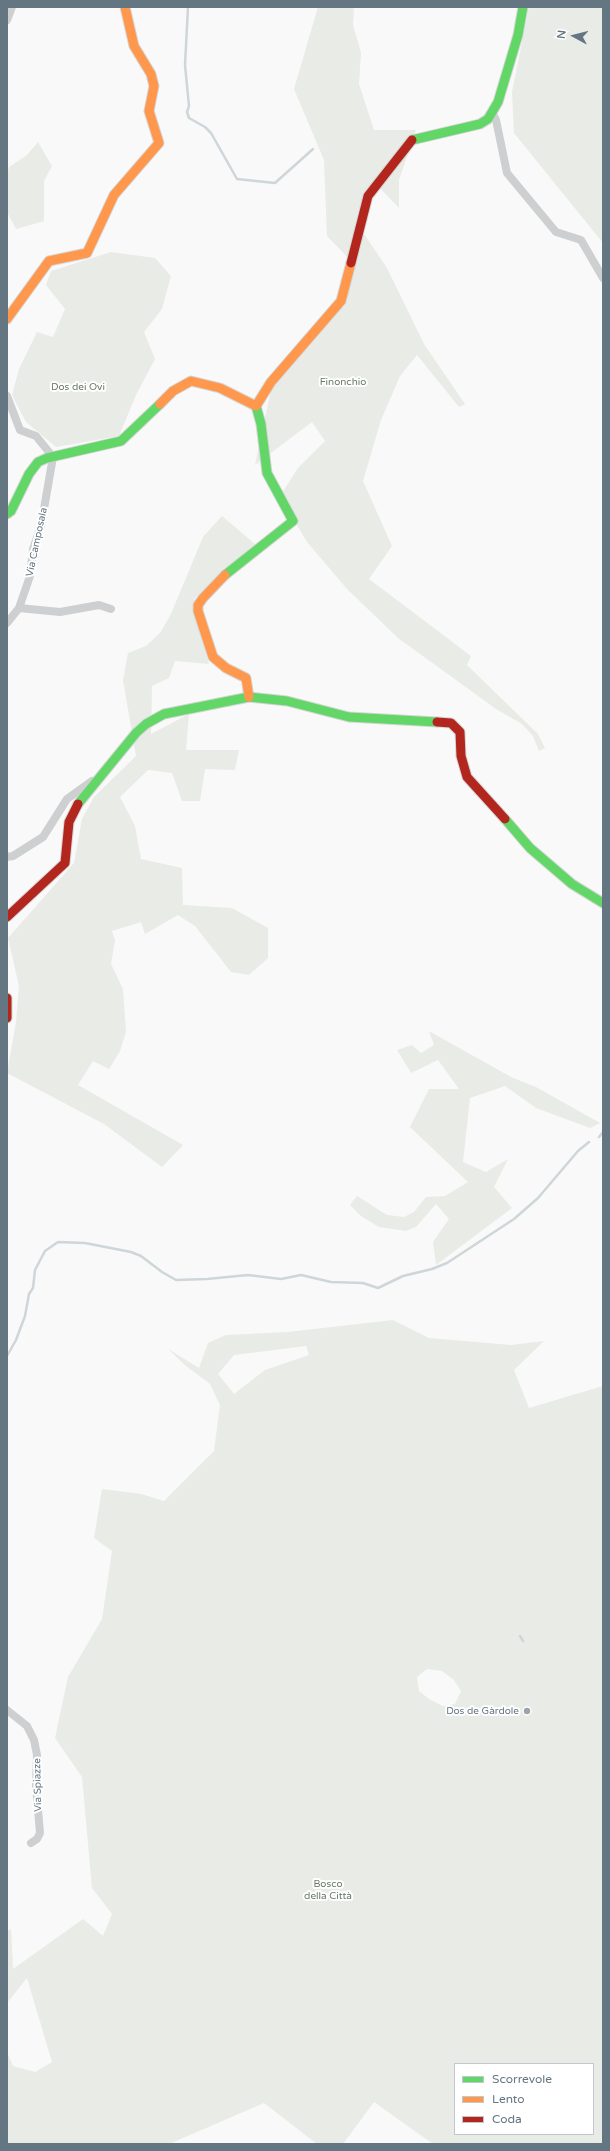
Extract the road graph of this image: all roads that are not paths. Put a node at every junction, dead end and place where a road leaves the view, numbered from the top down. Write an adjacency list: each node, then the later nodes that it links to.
1 (12, 7): 4 (street)
2 (125, 7): 7 (street)
3 (523, 7): 5 (street)
4 (7, 20)
5 (492, 112): 6 (street); 9 (street)
6 (603, 278)
7 (7, 319)
8 (7, 396): 10 (street)
9 (256, 406): 10 (street); 15 (street)
10 (53, 457): 11 (street); 12 (street, Via Camposala)
11 (7, 514)
12 (18, 608): 13 (street); 14 (street, Via Camposala)
13 (111, 609)
14 (7, 623)
15 (249, 697): 16 (street); 18 (street)
16 (100, 778): 17 (street); 19 (street)
17 (7, 857)
18 (603, 903)
19 (7, 917)
20 (7, 998): 21 (street)
21 (7, 1018)
22 (7, 1710): 23 (street, Via Spiazze)
23 (31, 1843)

